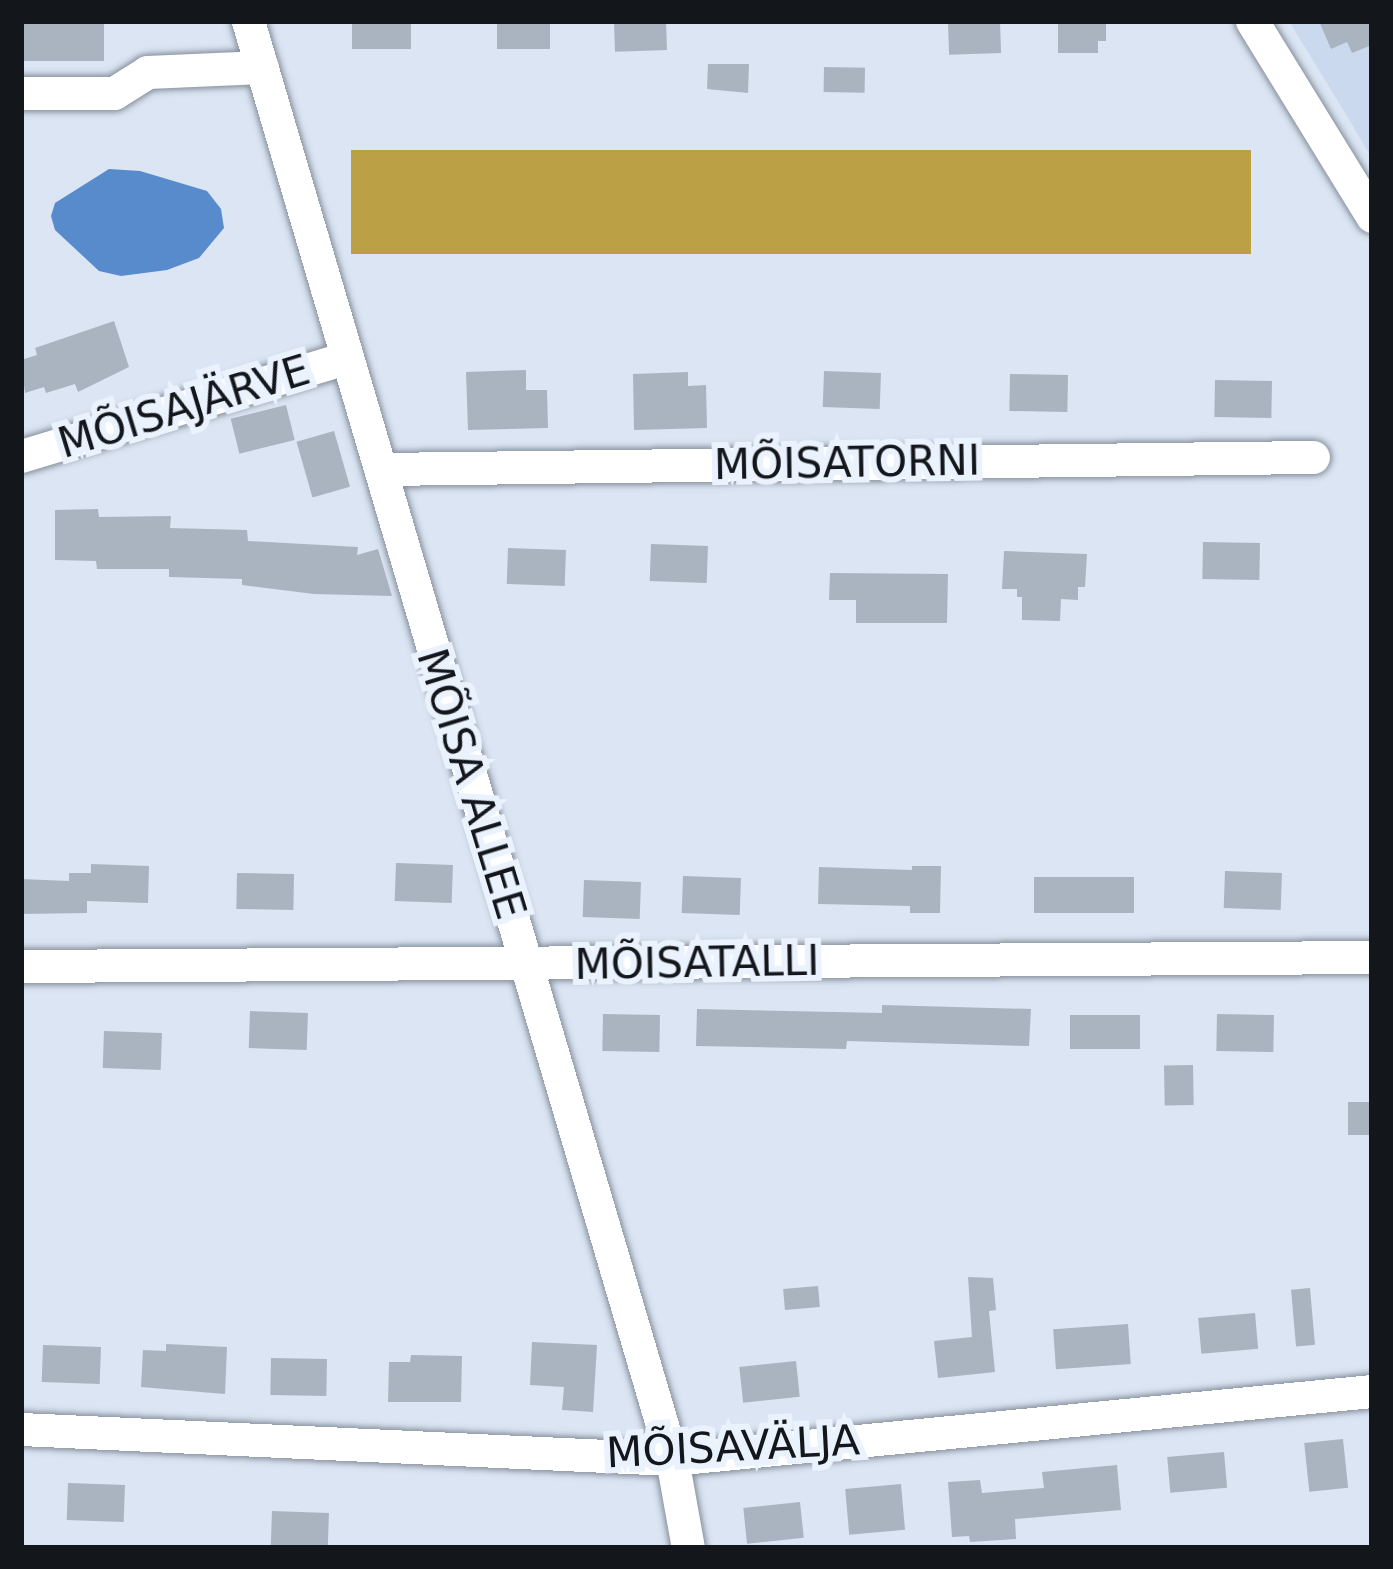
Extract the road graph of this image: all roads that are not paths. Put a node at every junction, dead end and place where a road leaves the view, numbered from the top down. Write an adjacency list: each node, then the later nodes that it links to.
1 (248, 21): 3 (street, MÕISA ALLEE)
2 (1252, 21): 5 (street)
3 (262, 67): 4 (street); 6 (street, MÕISA ALLEE)
4 (21, 93)
5 (1372, 216)
6 (346, 358): 7 (street, MÕISAJÄRVE); 9 (street, MÕISA ALLEE)
7 (21, 456)
8 (1313, 457): 9 (street, MÕISATORNI)
9 (381, 469): 11 (street, MÕISA ALLEE)
10 (1372, 957): 11 (street, MÕISATALLI)
11 (526, 965): 12 (street, MÕISATALLI); 15 (street, MÕISA ALLEE)
12 (21, 966)
13 (1372, 1391): 15 (street, MÕISAVÄLJA)
14 (21, 1429): 15 (street, MÕISAVÄLJA)
15 (672, 1459): 16 (street, MÕISA ALLEE)
16 (688, 1548)

